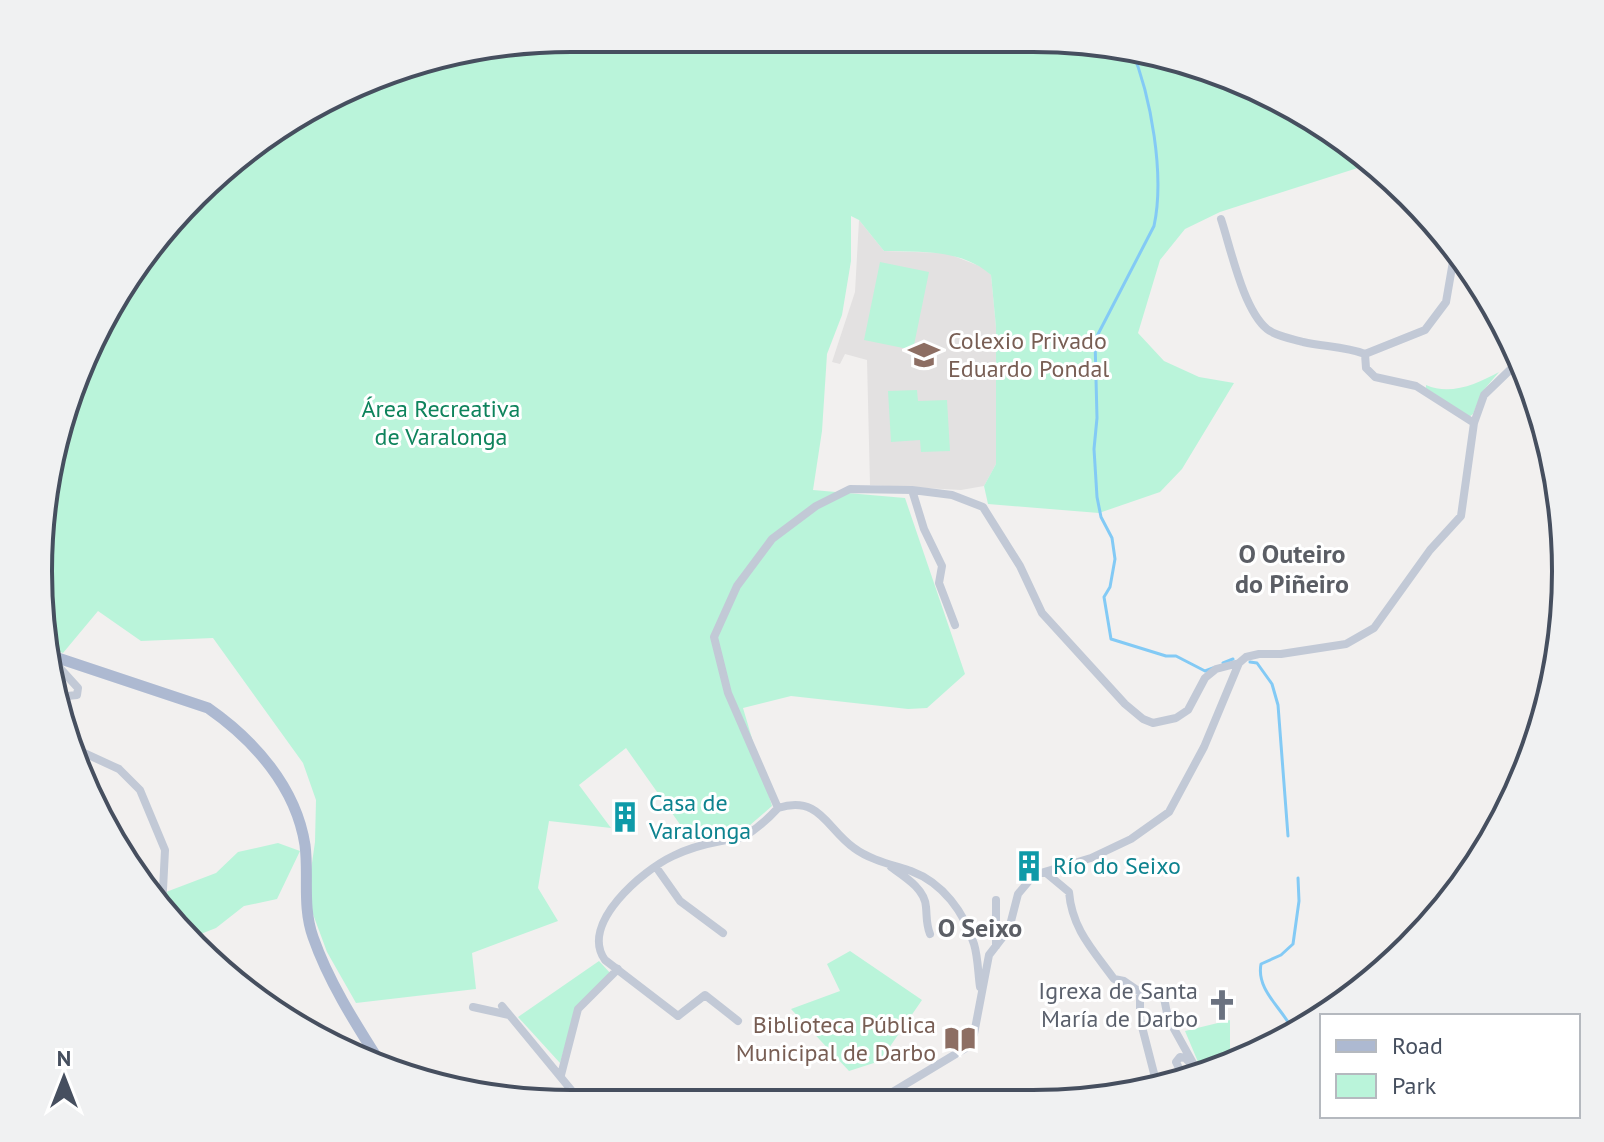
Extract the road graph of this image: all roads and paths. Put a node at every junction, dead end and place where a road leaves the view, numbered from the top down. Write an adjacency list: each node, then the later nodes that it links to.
1 (1221, 219): 3 (street)
2 (1452, 265): 3 (street)
3 (1365, 354): 5 (street)
4 (1511, 369): 5 (street)
5 (1474, 423): 9 (street)
6 (912, 490): 7 (street); 9 (street); 13 (street)
7 (955, 625)
8 (60, 659): 29 (main road)
9 (1239, 663): 16 (street)
10 (62, 671): 11 (street)
11 (68, 698)
12 (86, 754): 17 (street)
13 (778, 808): 14 (street); 15 (street)
14 (884, 862): 20 (street); 24 (street)
15 (656, 867): 19 (street); 22 (street)
16 (1045, 872): 21 (street); 34 (street)
17 (163, 892)
18 (996, 900): 21 (street)
19 (723, 933)
20 (930, 934)
21 (996, 947): 24 (street)
22 (618, 969): 28 (street); 33 (street)
23 (1163, 993): 30 (street)
24 (981, 996): 35 (street)
25 (502, 1006): 27 (street)
26 (473, 1007): 27 (street)
27 (510, 1015): 33 (street)
28 (738, 1021)
29 (373, 1050)
30 (1194, 1064)
31 (1191, 1065): 32 (street)
32 (1179, 1068)
33 (561, 1075): 36 (street)
34 (1154, 1075)
35 (908, 1081): 37 (street); 38 (street)
36 (572, 1090)
37 (895, 1090)
38 (904, 1090)

